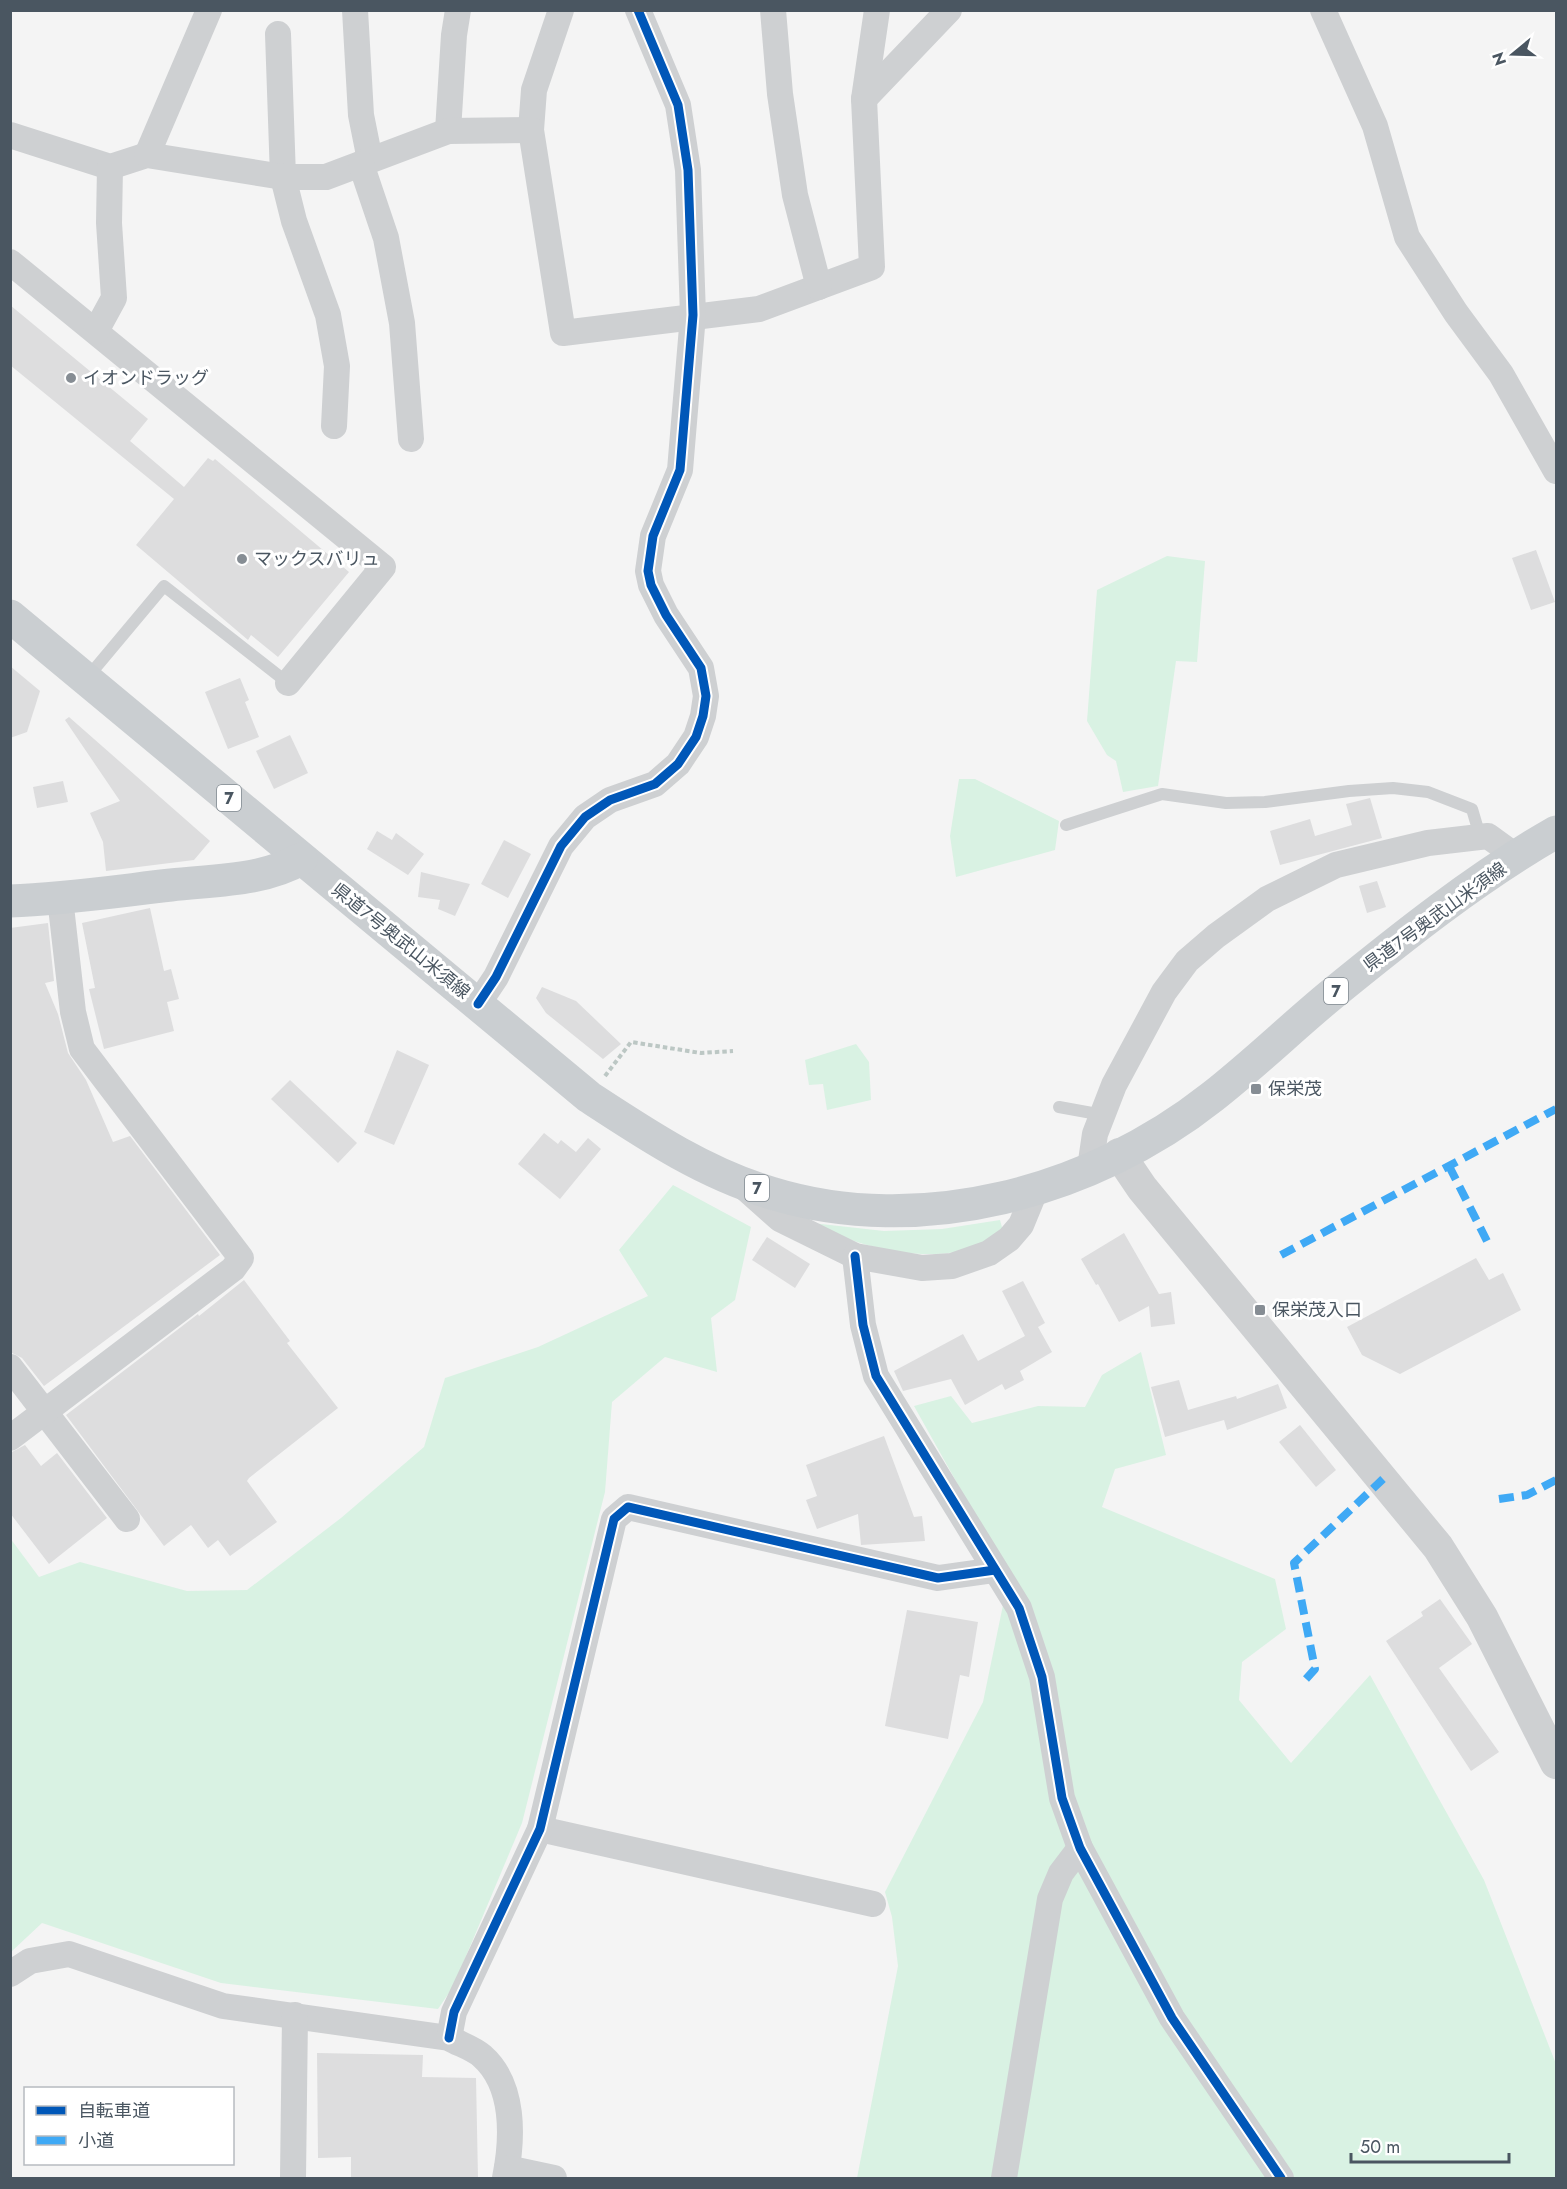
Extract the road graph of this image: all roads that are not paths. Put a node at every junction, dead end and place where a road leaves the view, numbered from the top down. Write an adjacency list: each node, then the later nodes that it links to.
1 (208, 10): 15 (street)
2 (355, 10): 16 (street)
3 (458, 10): 13 (street)
4 (561, 10): 12 (street)
5 (638, 10): 21 (street)
6 (772, 10): 20 (street)
7 (877, 10): 11 (street)
8 (949, 10): 11 (street)
9 (1323, 10): 25 (street)
10 (278, 33): 18 (street)
11 (864, 99): 20 (street)
12 (531, 130): 13 (street); 21 (street)
13 (448, 131): 16 (street)
14 (10, 135): 17 (street)
15 (147, 155): 17 (street); 18 (street)
16 (365, 162): 18 (street); 24 (street)
17 (111, 167): 22 (street)
18 (284, 177): 23 (street)
19 (10, 262): 22 (street)
20 (819, 286): 21 (street)
21 (693, 315): 36 (street)
22 (96, 331): 28 (street)
23 (334, 426)
24 (411, 439)
25 (1557, 471)
26 (10, 616): 27 (main road, 県道7号奥武山米須線 / 7)
27 (86, 679): 28 (lane); 33 (main road, 県道7号奥武山米須線 / 7)
28 (288, 683)
29 (1066, 825): 31 (lane)
30 (1557, 832): 32 (main road, 県道7号奥武山米須線 / 7)
31 (1480, 836): 32 (street); 38 (street)
32 (1517, 857): 39 (main road, 県道7号奥武山米須線 / 7)
33 (301, 859): 34 (main road); 36 (main road, 県道7号奥武山米須線 / 7)
34 (60, 898): 35 (main road); 44 (street)
35 (10, 901)
36 (478, 1004): 40 (main road, 県道7号奥武山米須線 / 7)
37 (1059, 1107): 38 (lane)
38 (1103, 1115): 39 (street)
39 (1105, 1161): 41 (main road, 県道7号奥武山米須線 / 7); 48 (street)
40 (737, 1181): 41 (main road, 県道7号奥武山米須線 / 7); 42 (street)
41 (1035, 1191): 42 (street)
42 (855, 1256): 47 (street)
43 (10, 1367): 44 (street)
44 (45, 1412): 45 (street); 46 (street)
45 (10, 1438)
46 (127, 1519)
47 (995, 1570): 49 (street); 50 (street)
48 (1557, 1763)
49 (540, 1829): 51 (street); 54 (street)
50 (1080, 1848): 58 (street); 59 (street)
51 (873, 1904)
52 (10, 1974): 53 (street)
53 (295, 2014): 54 (street); 56 (street)
54 (449, 2038): 55 (street)
55 (506, 2173): 57 (street)
56 (292, 2178)
57 (554, 2178)
58 (1004, 2178)
59 (1281, 2178)

